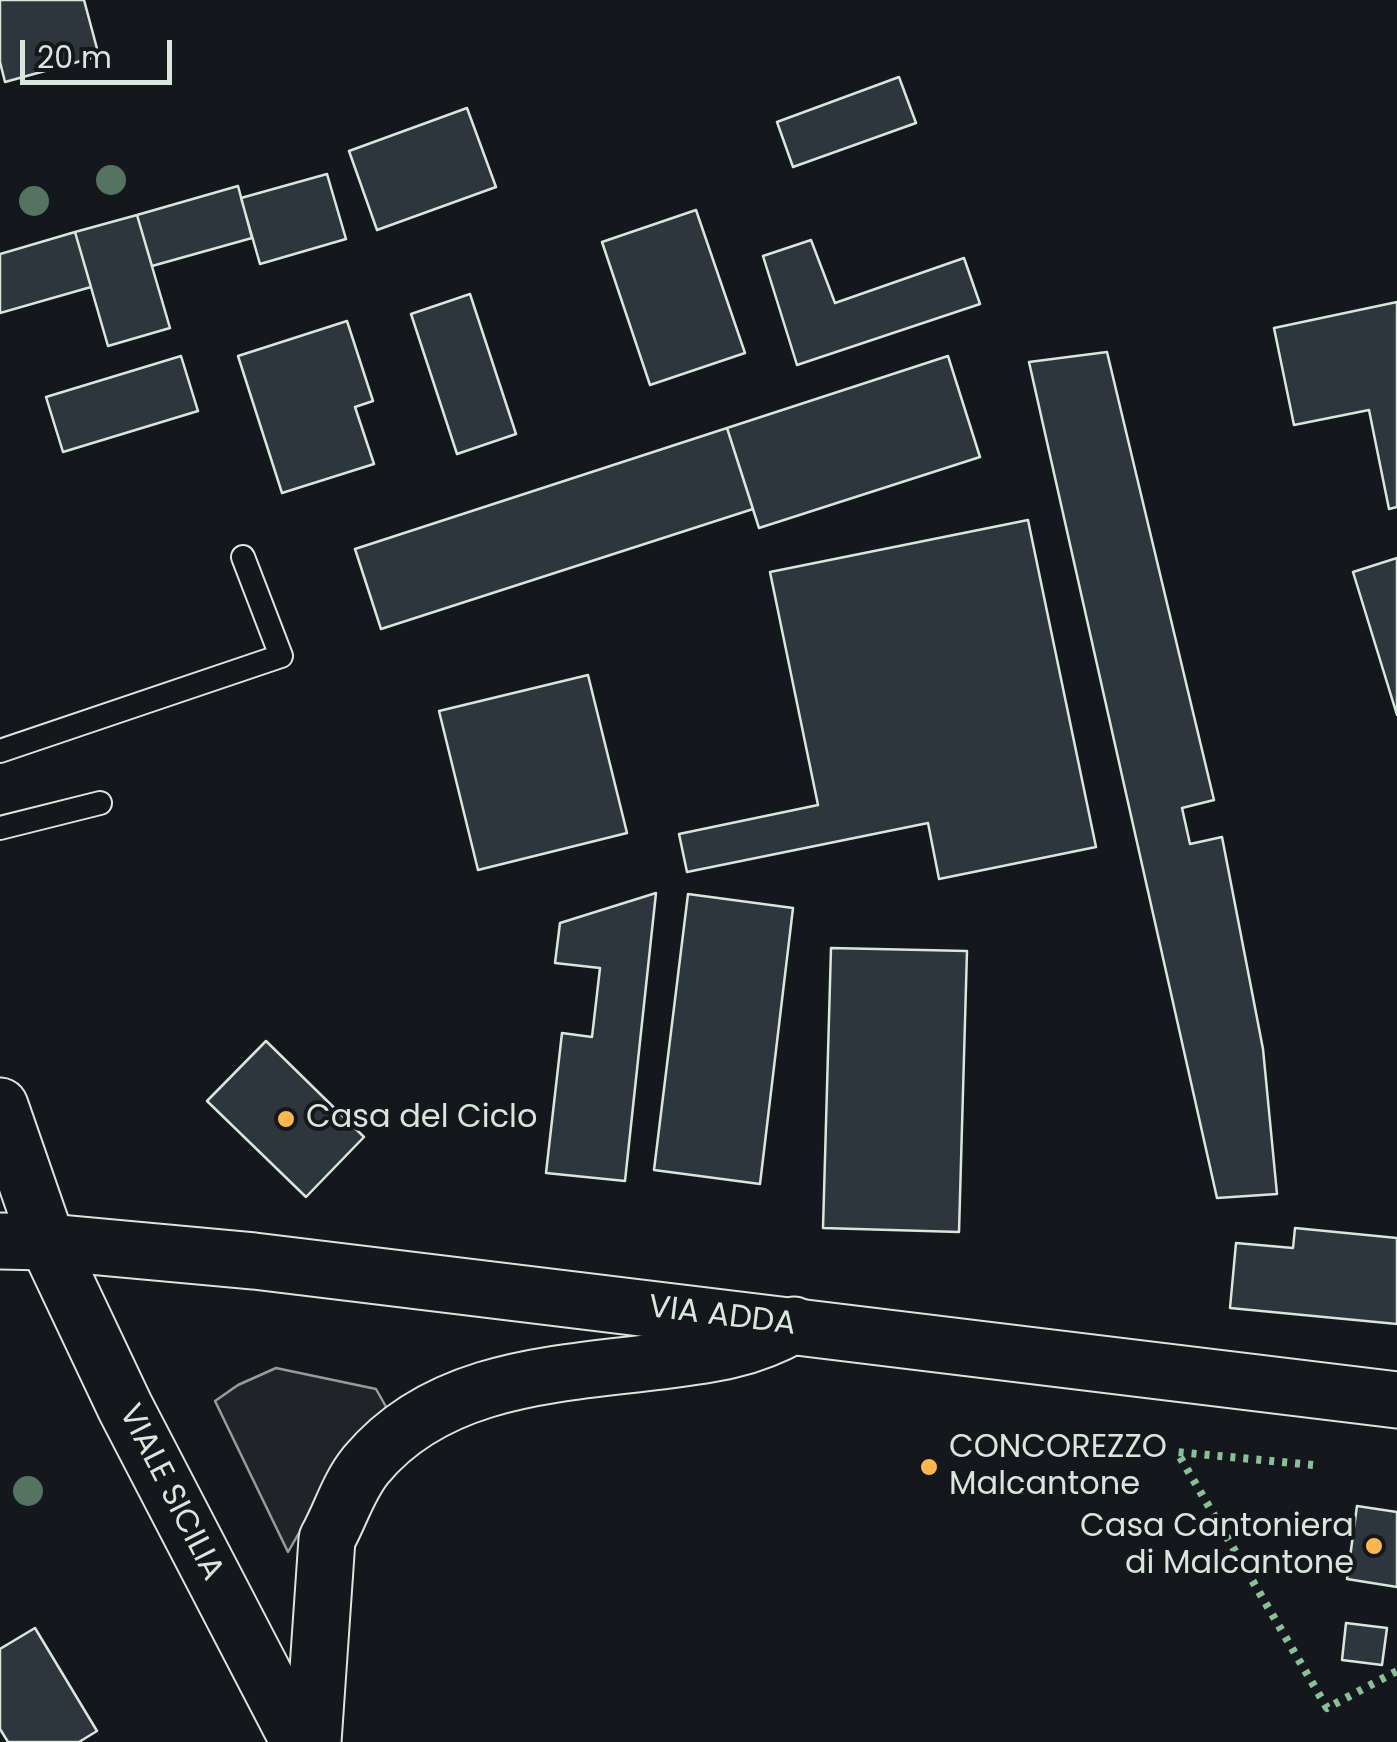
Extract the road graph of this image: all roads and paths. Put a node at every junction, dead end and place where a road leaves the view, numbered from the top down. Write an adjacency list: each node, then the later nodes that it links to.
1 (244, 558): 2 (lane)
2 (0, 751)
3 (100, 803): 4 (lane)
4 (0, 828)
5 (0, 1106): 6 (main road, VIALE SICILIA)
6 (23, 1242): 7 (main road, VIA ADDA); 9 (main road, VIALE SICILIA)
7 (794, 1325): 8 (main road, VIA ADDA); 10 (main road)
8 (1397, 1400)
9 (299, 1742)
10 (313, 1742)

